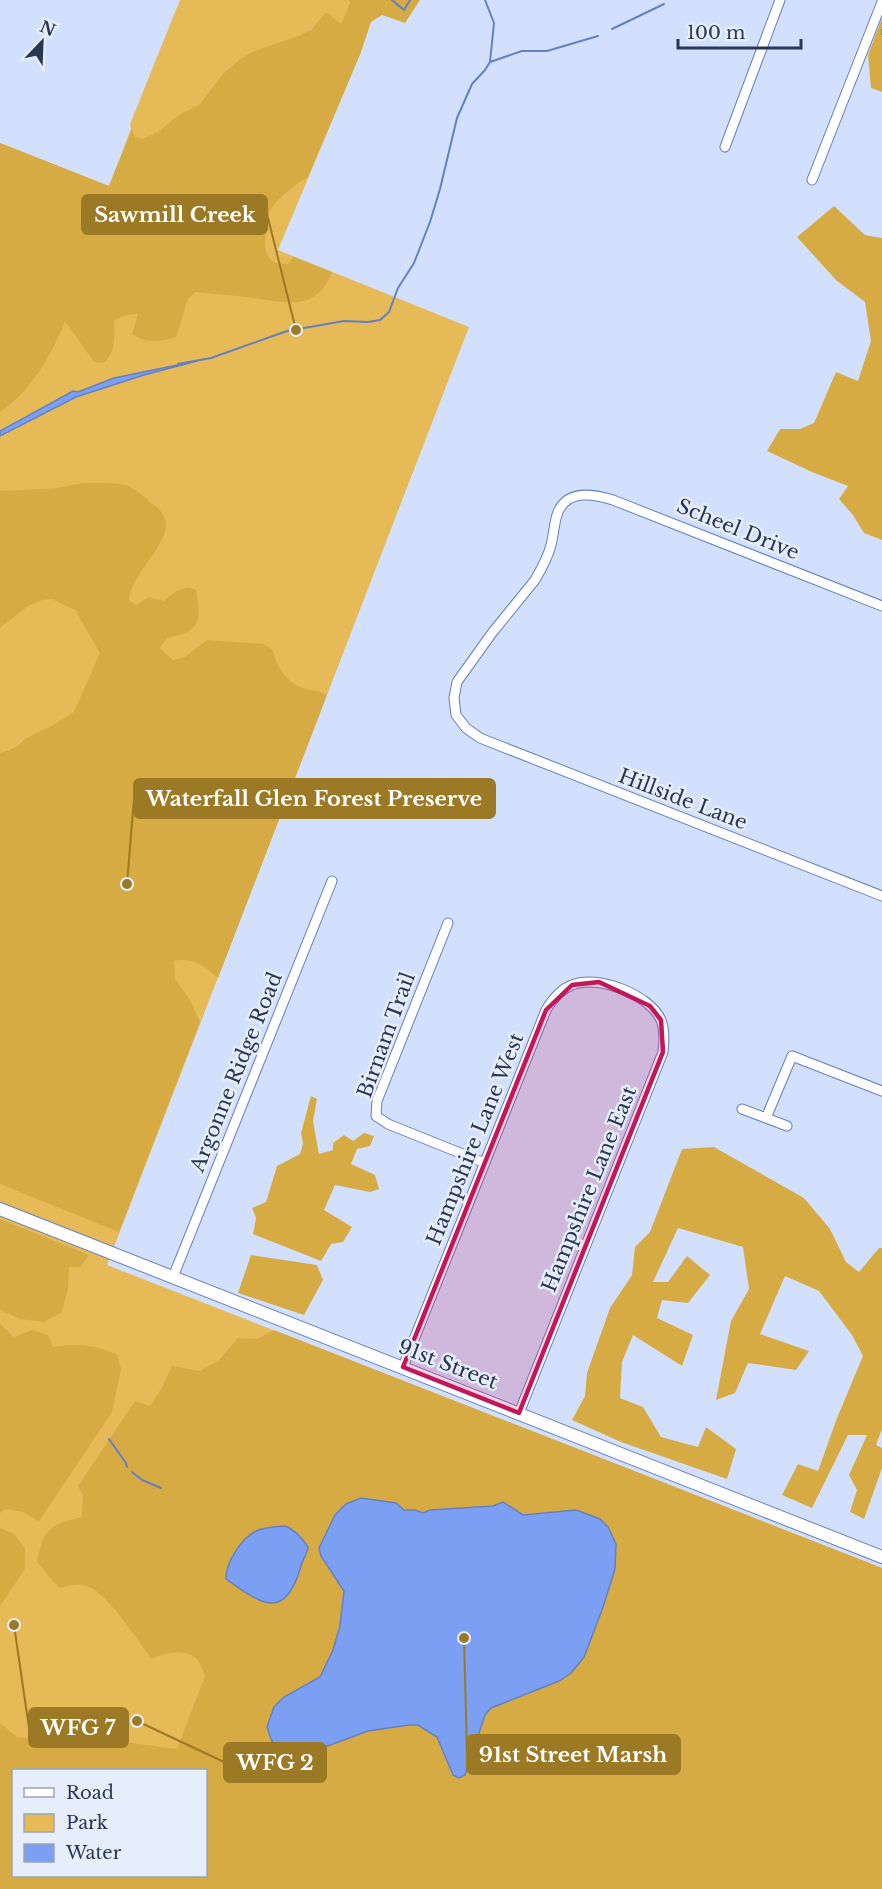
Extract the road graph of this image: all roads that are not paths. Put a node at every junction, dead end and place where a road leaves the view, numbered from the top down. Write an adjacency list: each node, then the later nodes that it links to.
1 (780, 0): 3 (street)
2 (882, 3): 4 (street)
3 (725, 147)
4 (812, 180)
5 (882, 606): 6 (street, Scheel Drive)
6 (471, 733): 8 (street, Hillside Lane)
7 (332, 881): 17 (street, Argonne Ridge Road)
8 (882, 896)
9 (448, 922): 15 (street, Birnam Trail)
10 (625, 991): 15 (street, Hampshire Lane West); 19 (street, Hampshire Lane East)
11 (882, 1091): 13 (street)
12 (742, 1109): 13 (street)
13 (766, 1119): 14 (street)
14 (787, 1126)
15 (485, 1163): 18 (street, Hampshire Lane West)
16 (0, 1209): 17 (main road, 91st Street)
17 (173, 1277): 18 (main road, 91st Street)
18 (403, 1367): 19 (main road, 91st Street)
19 (519, 1413): 20 (main road, 91st Street)
20 (882, 1557)

